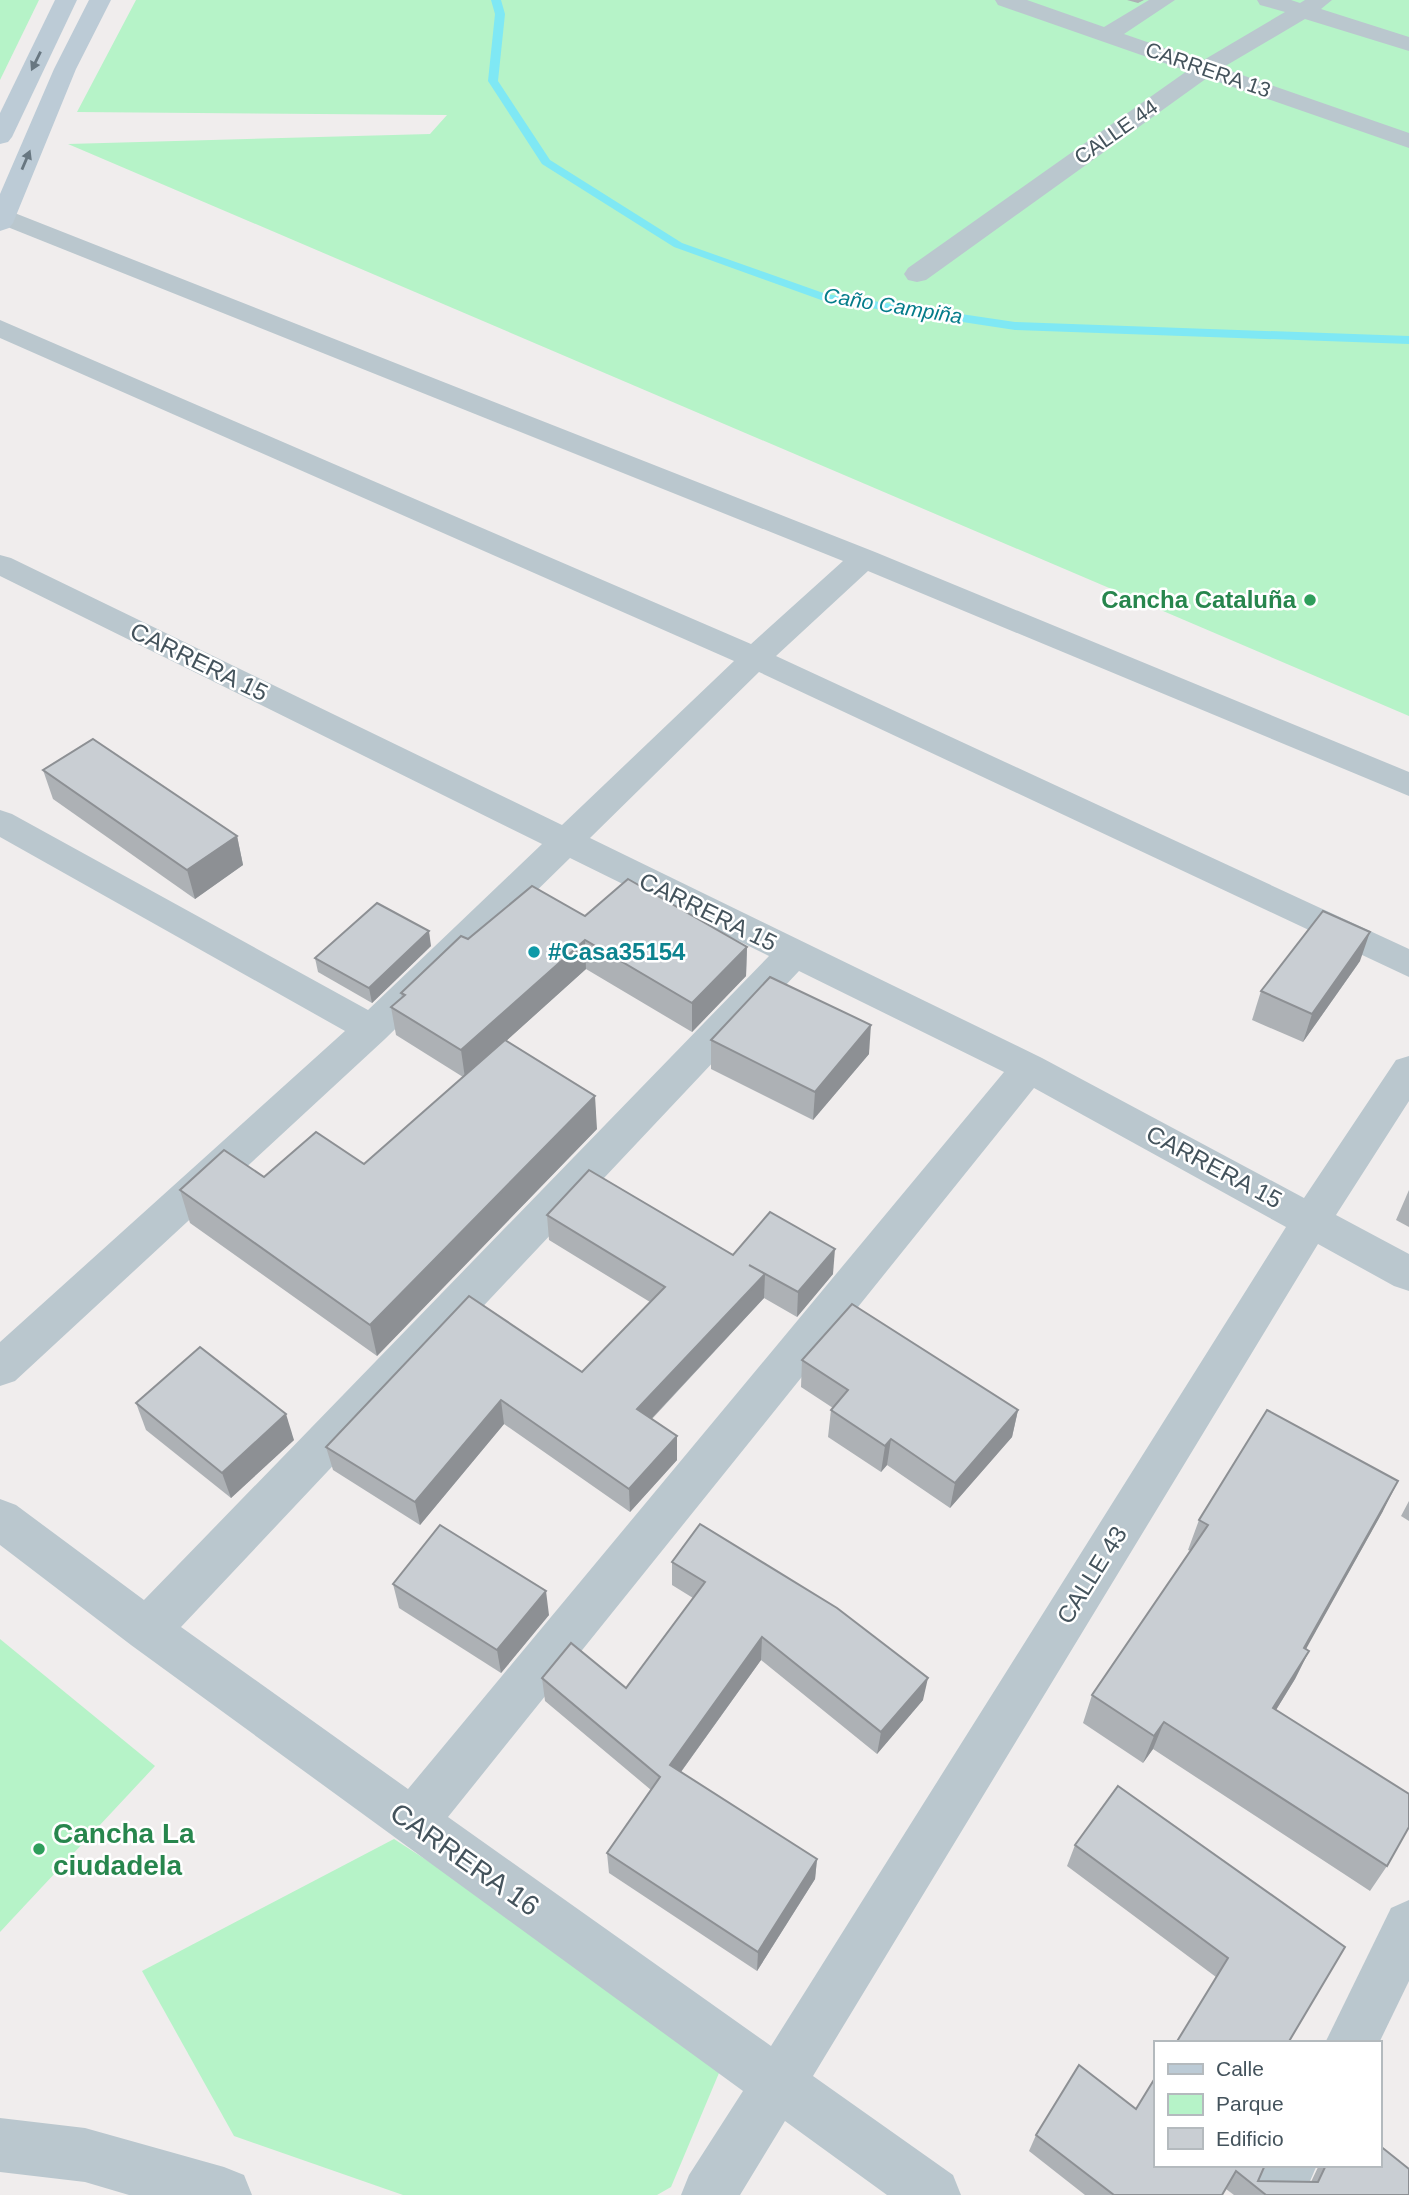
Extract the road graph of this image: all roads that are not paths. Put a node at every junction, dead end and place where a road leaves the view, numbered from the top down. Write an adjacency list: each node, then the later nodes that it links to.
1 (66, 0): 11 (main road, one-way to 11)
2 (100, 0): 13 (main road, one-way to 2)
3 (1006, 0): 7 (street, CARRERA 13)
4 (1164, 0): 7 (street)
5 (1268, 0): 6 (street)
6 (1312, 6): 8 (street); 9 (street, CALLE 44)
7 (1107, 35): 9 (street, CARRERA 13)
8 (1409, 44)
9 (1205, 69): 12 (street, CARRERA 13); 14 (street, CALLE 44)
10 (1409, 119): 12 (street)
11 (0, 137)
12 (1398, 137)
13 (1, 219): 16 (street)
14 (918, 274)
15 (0, 328): 18 (street)
16 (864, 558): 18 (street); 19 (street)
17 (0, 564): 21 (street, CARRERA 15)
18 (755, 658): 21 (street); 23 (street)
19 (1409, 785)
20 (0, 822): 24 (street)
21 (567, 842): 22 (street, CARRERA 15); 24 (street)
22 (793, 954): 25 (street, CARRERA 15); 31 (street)
23 (1409, 964)
24 (372, 1029): 29 (street)
25 (1029, 1068): 27 (street, CARRERA 15); 32 (street)
26 (1409, 1070): 27 (street, CALLE 43)
27 (1312, 1220): 28 (street, CARRERA 15); 35 (street, CALLE 43)
28 (1409, 1274)
29 (0, 1368)
30 (0, 1519): 31 (street, CARRERA 16)
31 (147, 1630): 32 (street, CARRERA 16)
32 (413, 1821): 35 (street, CARRERA 16)
33 (1409, 1926): 34 (street)
34 (1352, 2041)
35 (778, 2081): 39 (street, CALLE 43); 40 (street, CARRERA 16)
36 (0, 2145): 38 (street)
37 (1289, 2167): 41 (street)
38 (224, 2195)
39 (709, 2195)
40 (933, 2195)
41 (1275, 2195)

